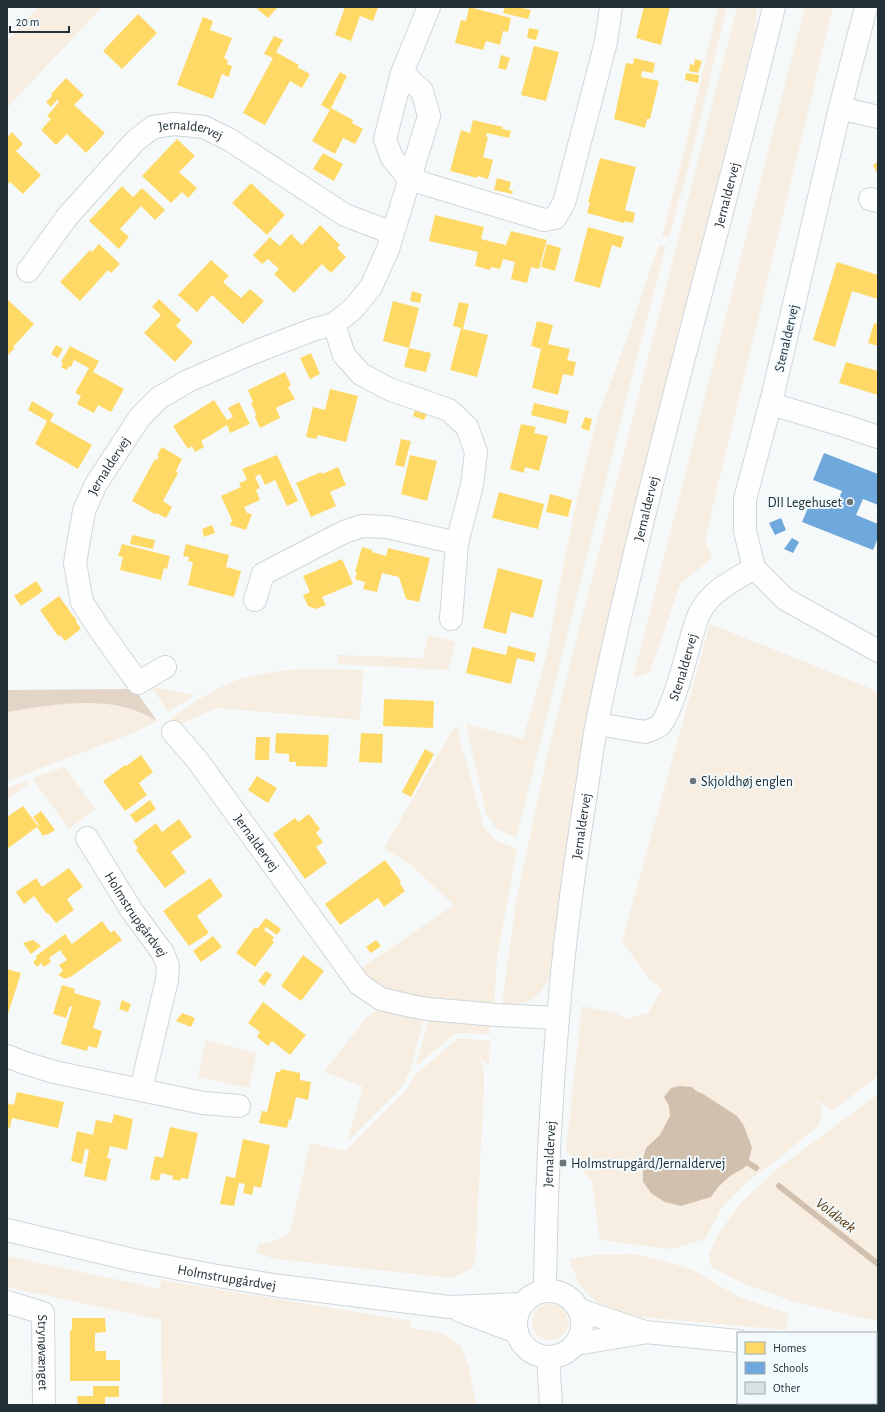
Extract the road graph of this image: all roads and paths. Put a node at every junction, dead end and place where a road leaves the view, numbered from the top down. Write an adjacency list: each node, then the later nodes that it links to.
1 (429, 7): 5 (street)
2 (611, 7): 8 (street)
3 (774, 7): 20 (street, Jernaldervej)
4 (866, 7): 6 (street, Stenaldervej)
5 (402, 73): 8 (street); 8 (street, Jernaldervej)
6 (840, 108): 7 (street); 12 (street, Stenaldervej)
7 (878, 117)
8 (409, 179): 9 (street, Jernaldervej)
9 (392, 233): 10 (street, Jernaldervej); 11 (street, Jernaldervej)
10 (28, 271)
11 (334, 324): 14 (street); 19 (street, Jernaldervej)
12 (771, 404): 13 (street); 15 (street, Stenaldervej)
13 (878, 437)
14 (457, 543): 16 (street); 17 (street)
15 (754, 568): 18 (street); 20 (street, Stenaldervej)
16 (255, 600)
17 (451, 619)
18 (878, 651)
19 (165, 667)
20 (597, 724): 23 (street, Jernaldervej)
21 (173, 732): 23 (street, Jernaldervej)
22 (87, 838): 25 (street, Holmstrupgårdvej)
23 (557, 1018): 28 (street, Jernaldervej)
24 (7, 1056): 25 (street)
25 (141, 1089): 26 (street)
26 (239, 1106)
27 (7, 1230): 31 (street, Holmstrupgårdvej)
28 (545, 1291): 30 (street); 32 (street)
29 (7, 1302): 38 (street, Strynøvænget)
30 (522, 1304): 31 (street, Holmstrupgårdvej); 33 (street)
31 (449, 1307): 33 (street, Holmstrupgårdvej)
32 (580, 1310): 34 (street); 36 (street)
33 (517, 1332): 37 (street)
34 (645, 1332): 35 (street); 36 (street)
35 (737, 1341)
36 (576, 1344): 37 (street)
37 (548, 1357): 39 (street)
38 (44, 1405)
39 (551, 1405)

